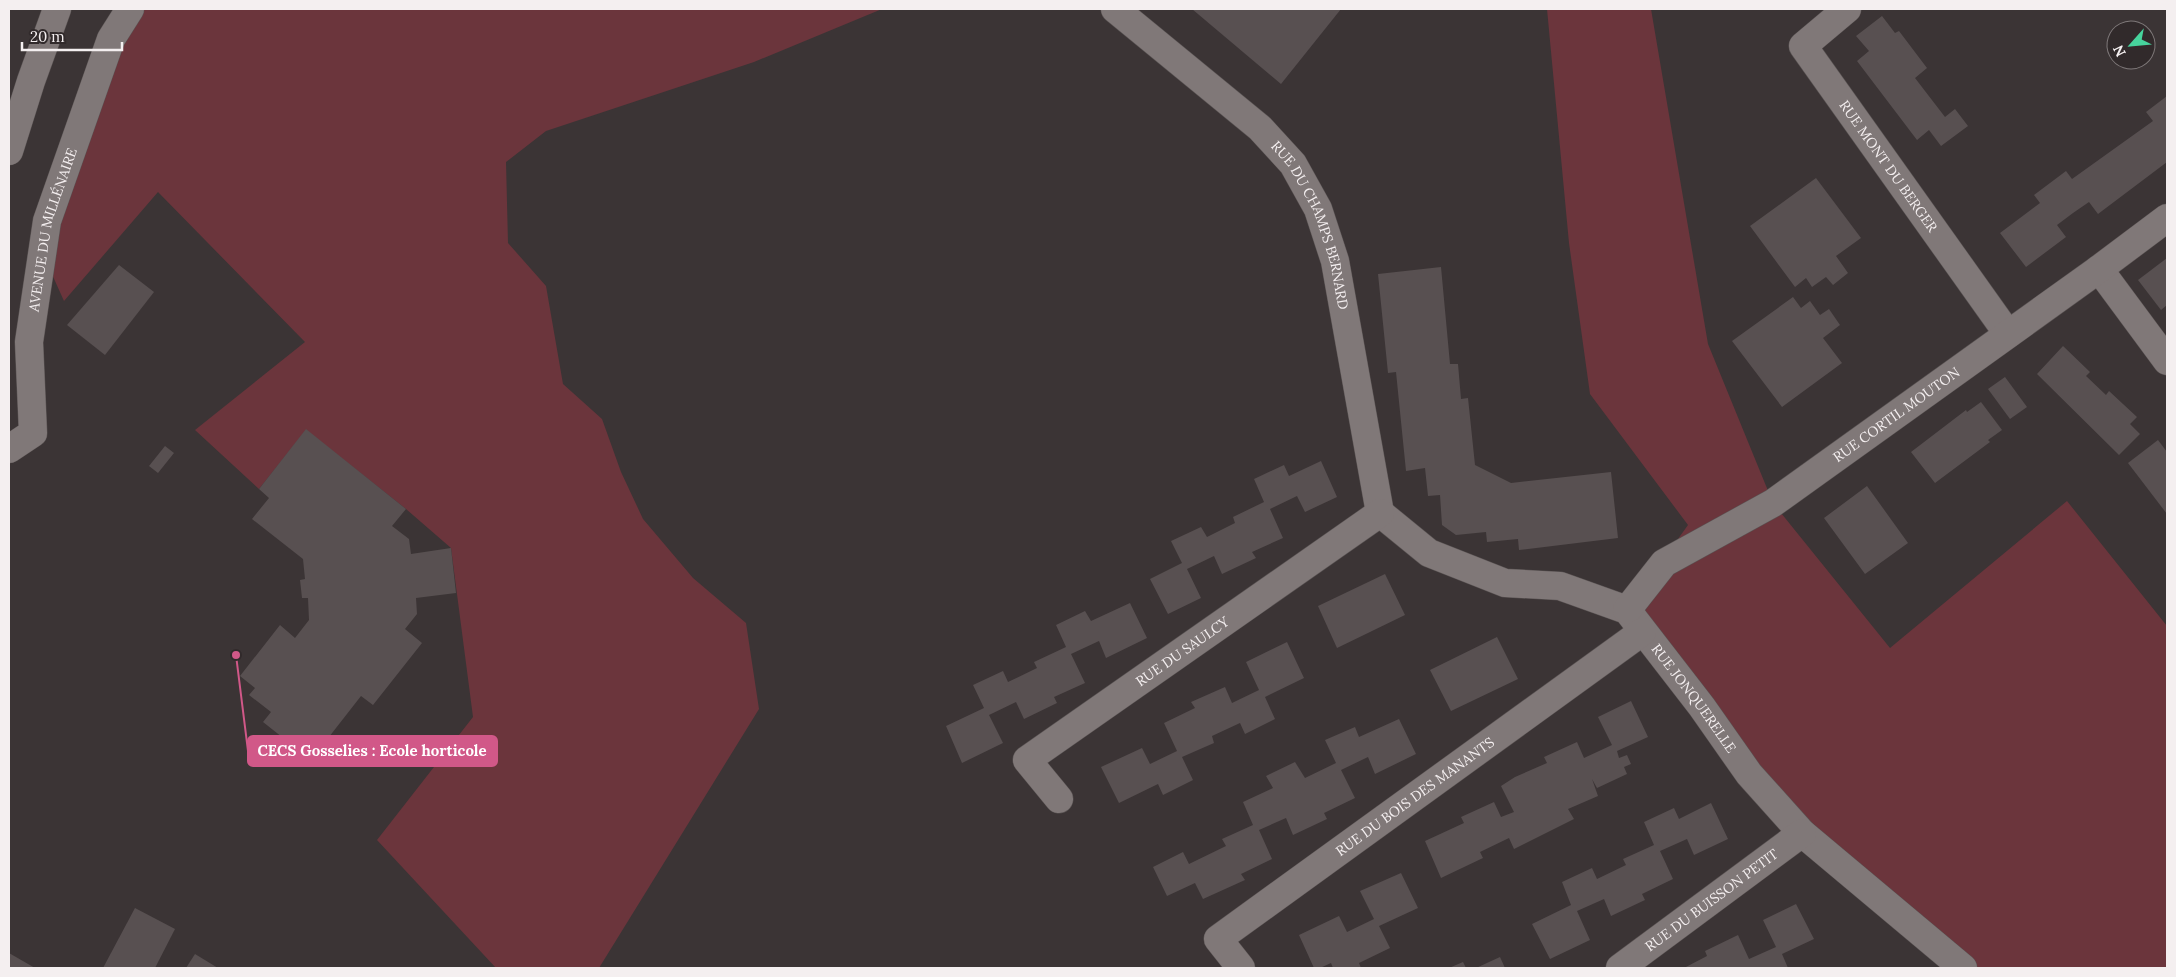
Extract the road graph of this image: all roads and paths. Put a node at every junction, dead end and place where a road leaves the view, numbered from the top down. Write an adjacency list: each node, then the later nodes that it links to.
1 (57, 9): 5 (street)
2 (1115, 9): 11 (street, RUE DU CHAMPS BERNARD)
3 (1847, 9): 8 (street, RUE MONT DU BERGER)
4 (126, 10): 10 (street, AVENUE DU MILLÉNAIRE)
5 (9, 151)
6 (2167, 218): 7 (street, RUE CORTIL MOUTON)
7 (2099, 269): 8 (street, RUE CORTIL MOUTON); 9 (street)
8 (2008, 334): 12 (street, RUE CORTIL MOUTON)
9 (2167, 361)
10 (9, 449)
11 (1380, 513): 12 (street); 14 (street, RUE DU SAULCY)
12 (1627, 610): 13 (street, RUE JONQUERELLE)
13 (1642, 632): 15 (street, RUE JONQUERELLE); 16 (street, RUE DU BOIS DES MANANTS)
14 (1059, 800)
15 (1802, 833): 17 (street, RUE DU BUISSON PETIT); 18 (street, RUE JONQUERELLE)
16 (1241, 968)
17 (1620, 968)
18 (1964, 968)

